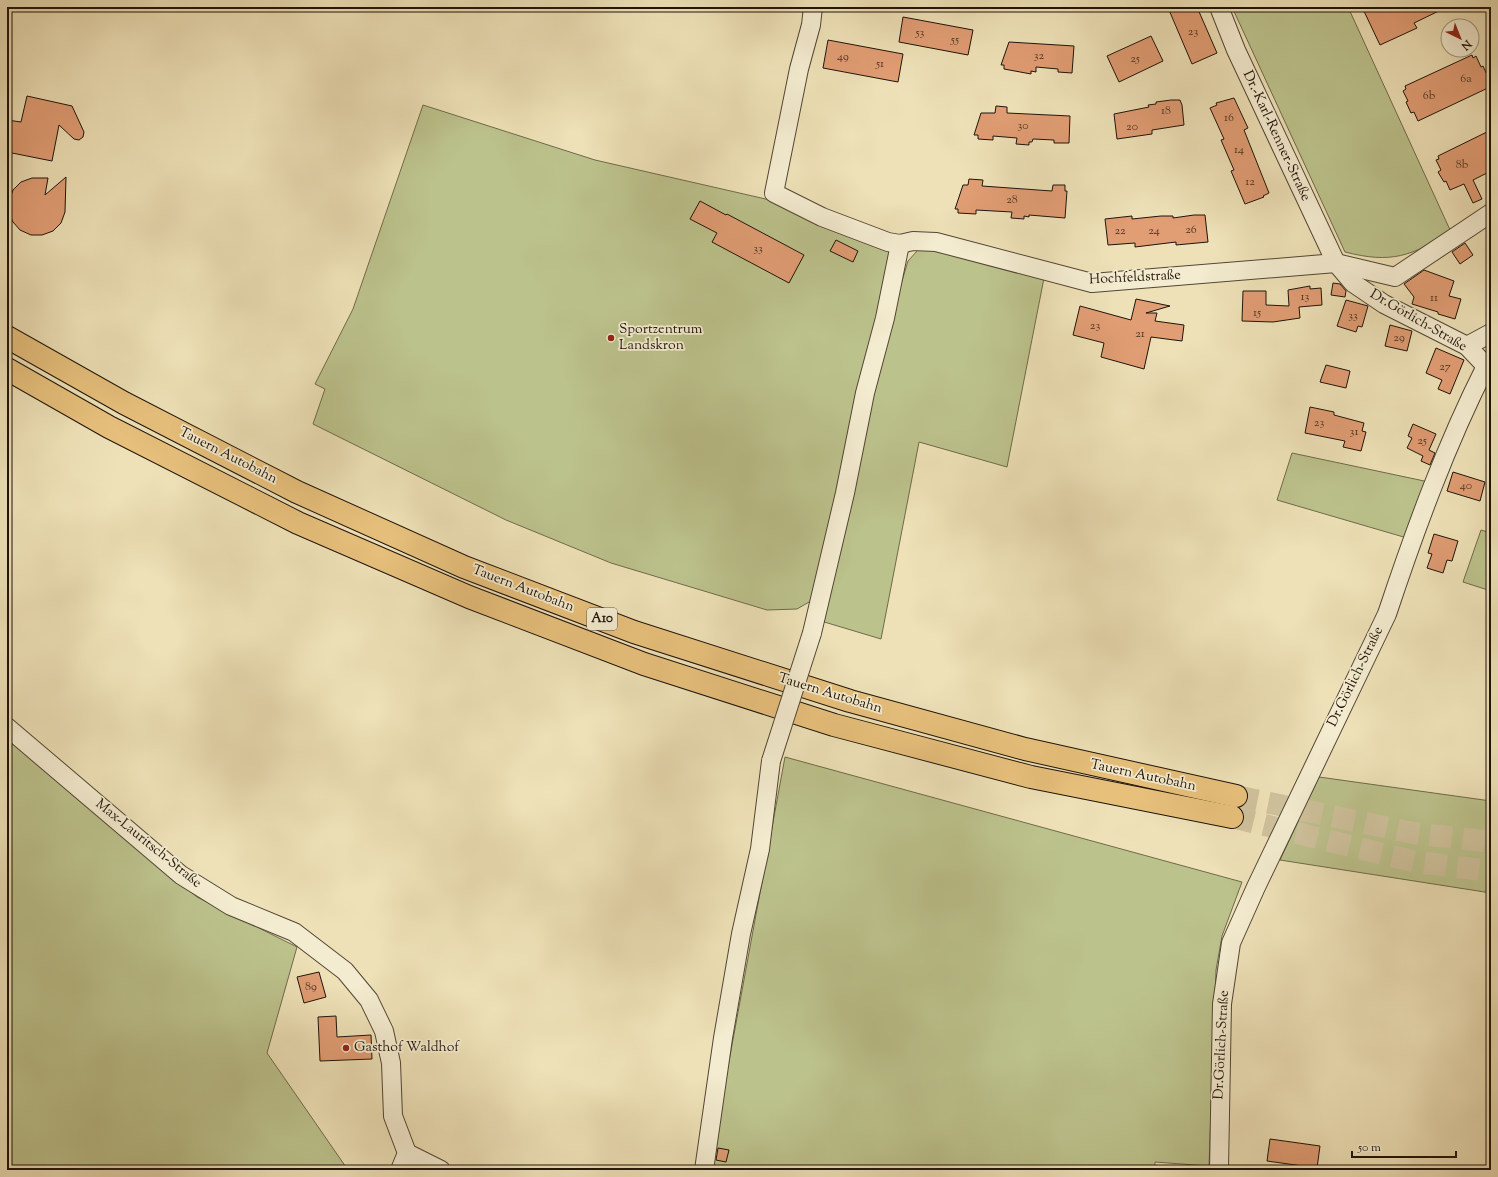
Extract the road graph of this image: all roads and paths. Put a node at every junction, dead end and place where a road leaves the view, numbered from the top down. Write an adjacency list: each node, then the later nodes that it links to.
1 (813, 7): 4 (street, Hochfeldstraße)
2 (1219, 7): 5 (street, Dr.-Karl-Renner-Straße)
3 (1491, 214): 6 (street)
4 (900, 244): 5 (street, Hochfeldstraße); 17 (street, bridge)
5 (1336, 263): 6 (street, Hochfeldstraße); 7 (street, Dr.Görlich-Straße)
6 (1395, 278): 7 (street)
7 (1384, 304): 10 (street, Dr.Görlich-Straße)
8 (1491, 333): 10 (street)
9 (7, 337): 11 (highway, Tauern Autobahn / A10)
10 (1467, 346): 12 (street, Dr.Görlich-Straße)
11 (7, 369)
12 (1488, 369): 18 (street, Dr.Görlich-Straße)
13 (7, 727): 14 (street, Max-Lauritsch-Straße)
14 (407, 1153): 15 (street); 16 (street)
15 (400, 1170)
16 (440, 1170)
17 (704, 1170)
18 (1218, 1170)

